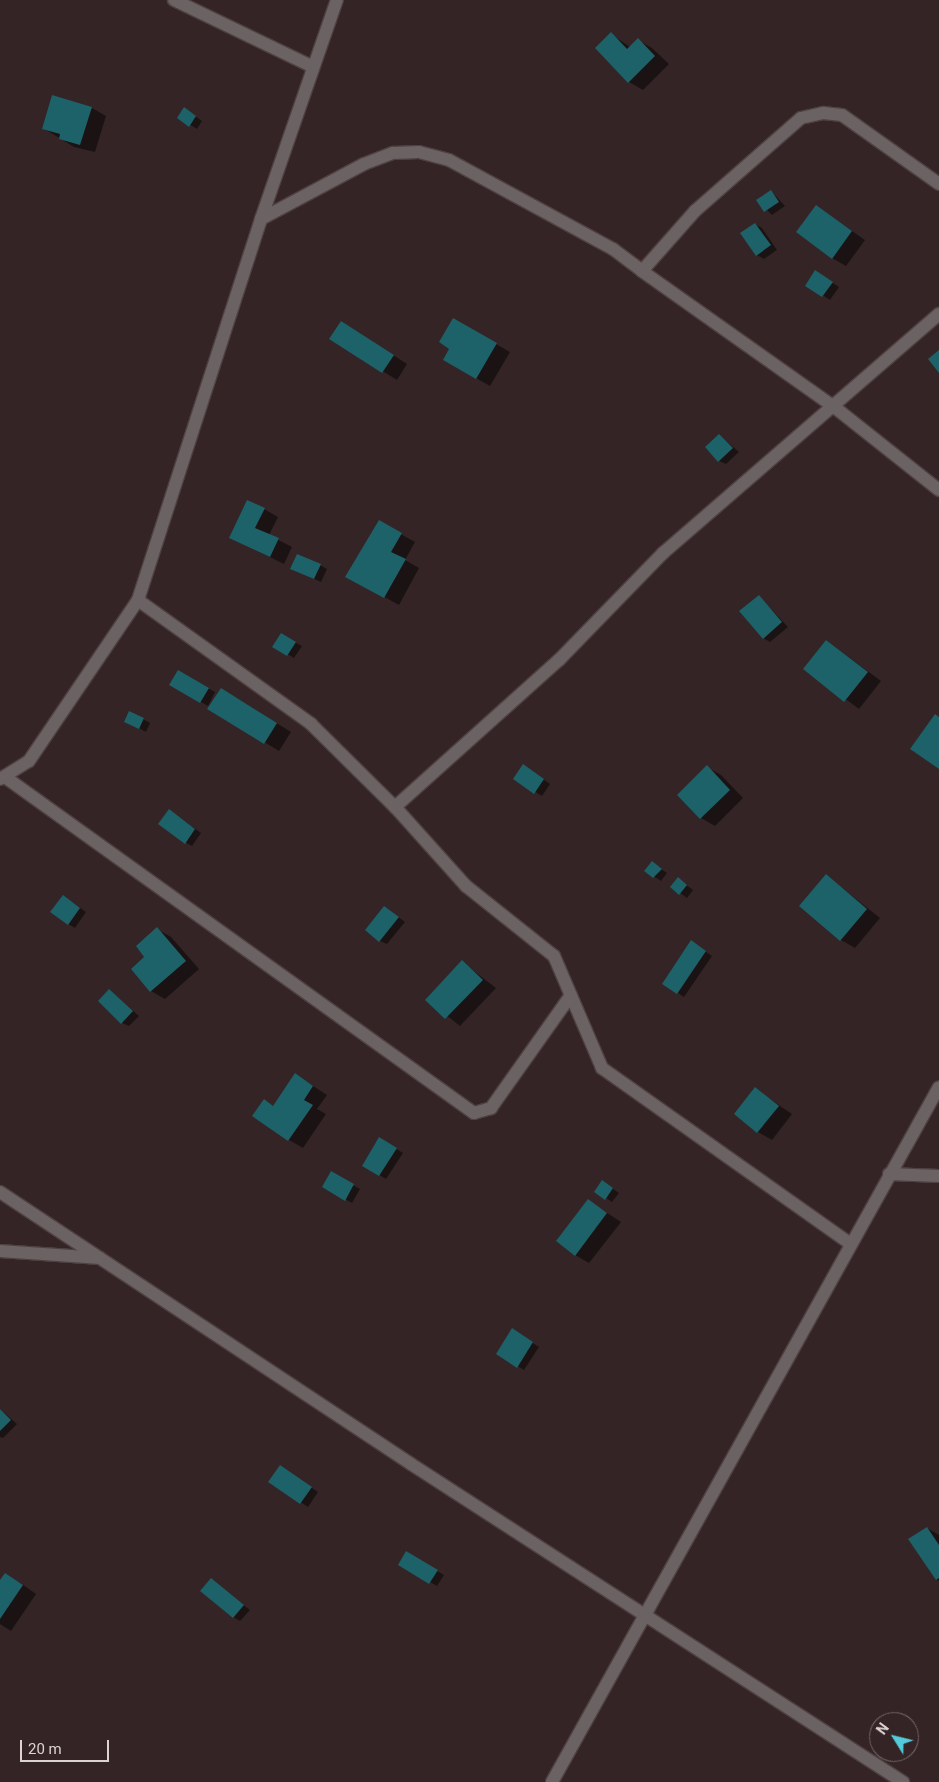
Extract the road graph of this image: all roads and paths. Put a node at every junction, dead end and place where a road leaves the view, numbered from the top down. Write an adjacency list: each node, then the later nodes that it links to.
1 (174, 0): 3 (street)
2 (337, 0): 3 (street)
3 (313, 67): 5 (street)
4 (939, 184): 6 (street)
5 (261, 219): 6 (street); 10 (street)
6 (642, 270): 8 (street)
7 (939, 314): 8 (street)
8 (833, 406): 9 (street); 12 (street)
9 (939, 490)
10 (138, 600): 11 (street); 12 (street)
11 (2, 778): 13 (street)
12 (395, 807): 13 (street)
13 (571, 995): 18 (street)
14 (939, 1086): 15 (street)
15 (889, 1174): 16 (street); 18 (street)
16 (939, 1176)
17 (0, 1192): 20 (street)
18 (851, 1244): 21 (street)
19 (0, 1250): 20 (street)
20 (103, 1258): 21 (street)
21 (643, 1614): 22 (street); 23 (street)
22 (552, 1782)
23 (903, 1782)

